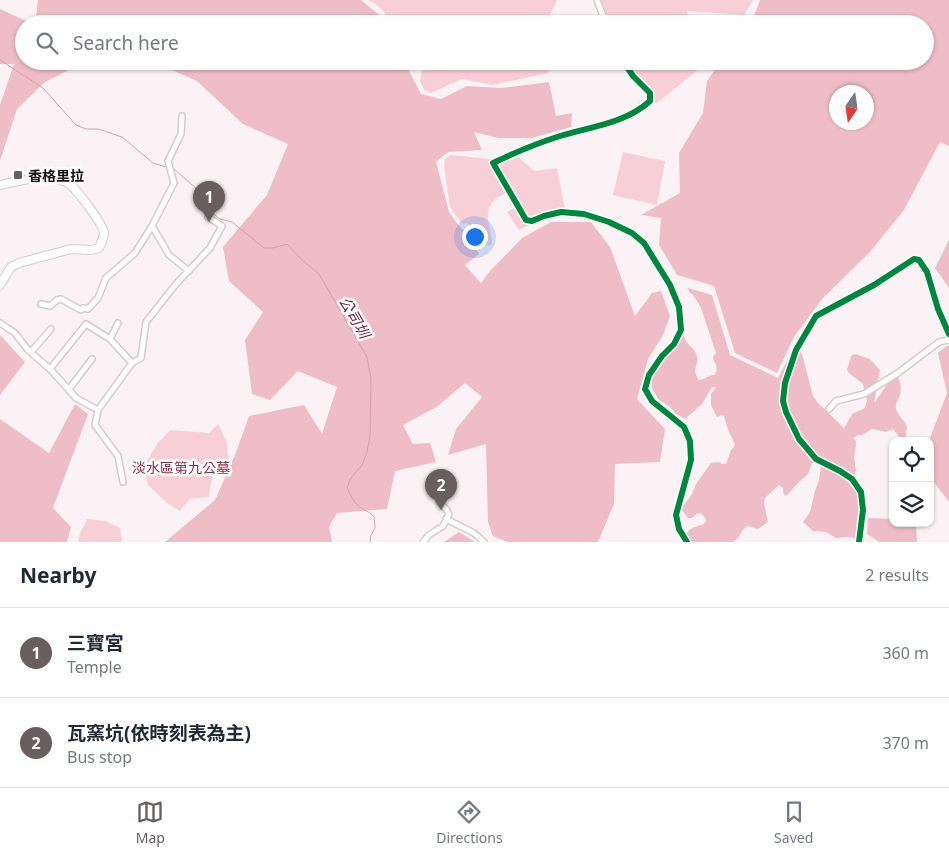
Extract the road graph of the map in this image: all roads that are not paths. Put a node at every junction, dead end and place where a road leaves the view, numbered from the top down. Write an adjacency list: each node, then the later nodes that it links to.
1 (597, 0): 2 (street)
2 (603, 15)
3 (629, 70): 29 (street)
4 (182, 116): 7 (street)
5 (0, 185): 9 (street)
6 (208, 217): 8 (street)
7 (152, 226): 8 (street); 10 (street)
8 (189, 271): 19 (street)
9 (0, 285)
10 (41, 304)
11 (118, 322): 15 (street)
12 (0, 323): 17 (street)
13 (50, 329): 17 (street)
14 (949, 334): 30 (street)
15 (110, 339): 19 (street); 20 (street)
16 (949, 340): 22 (street)
17 (31, 352): 20 (street)
18 (92, 359): 21 (street)
19 (132, 362): 23 (street)
20 (50, 369): 21 (street)
21 (69, 389): 23 (street)
22 (829, 409)
23 (98, 410): 24 (street)
24 (123, 482)
25 (439, 502): 26 (street)
26 (446, 519): 27 (street); 28 (street)
27 (423, 542)
28 (484, 542)
29 (687, 542)
30 (859, 542)

